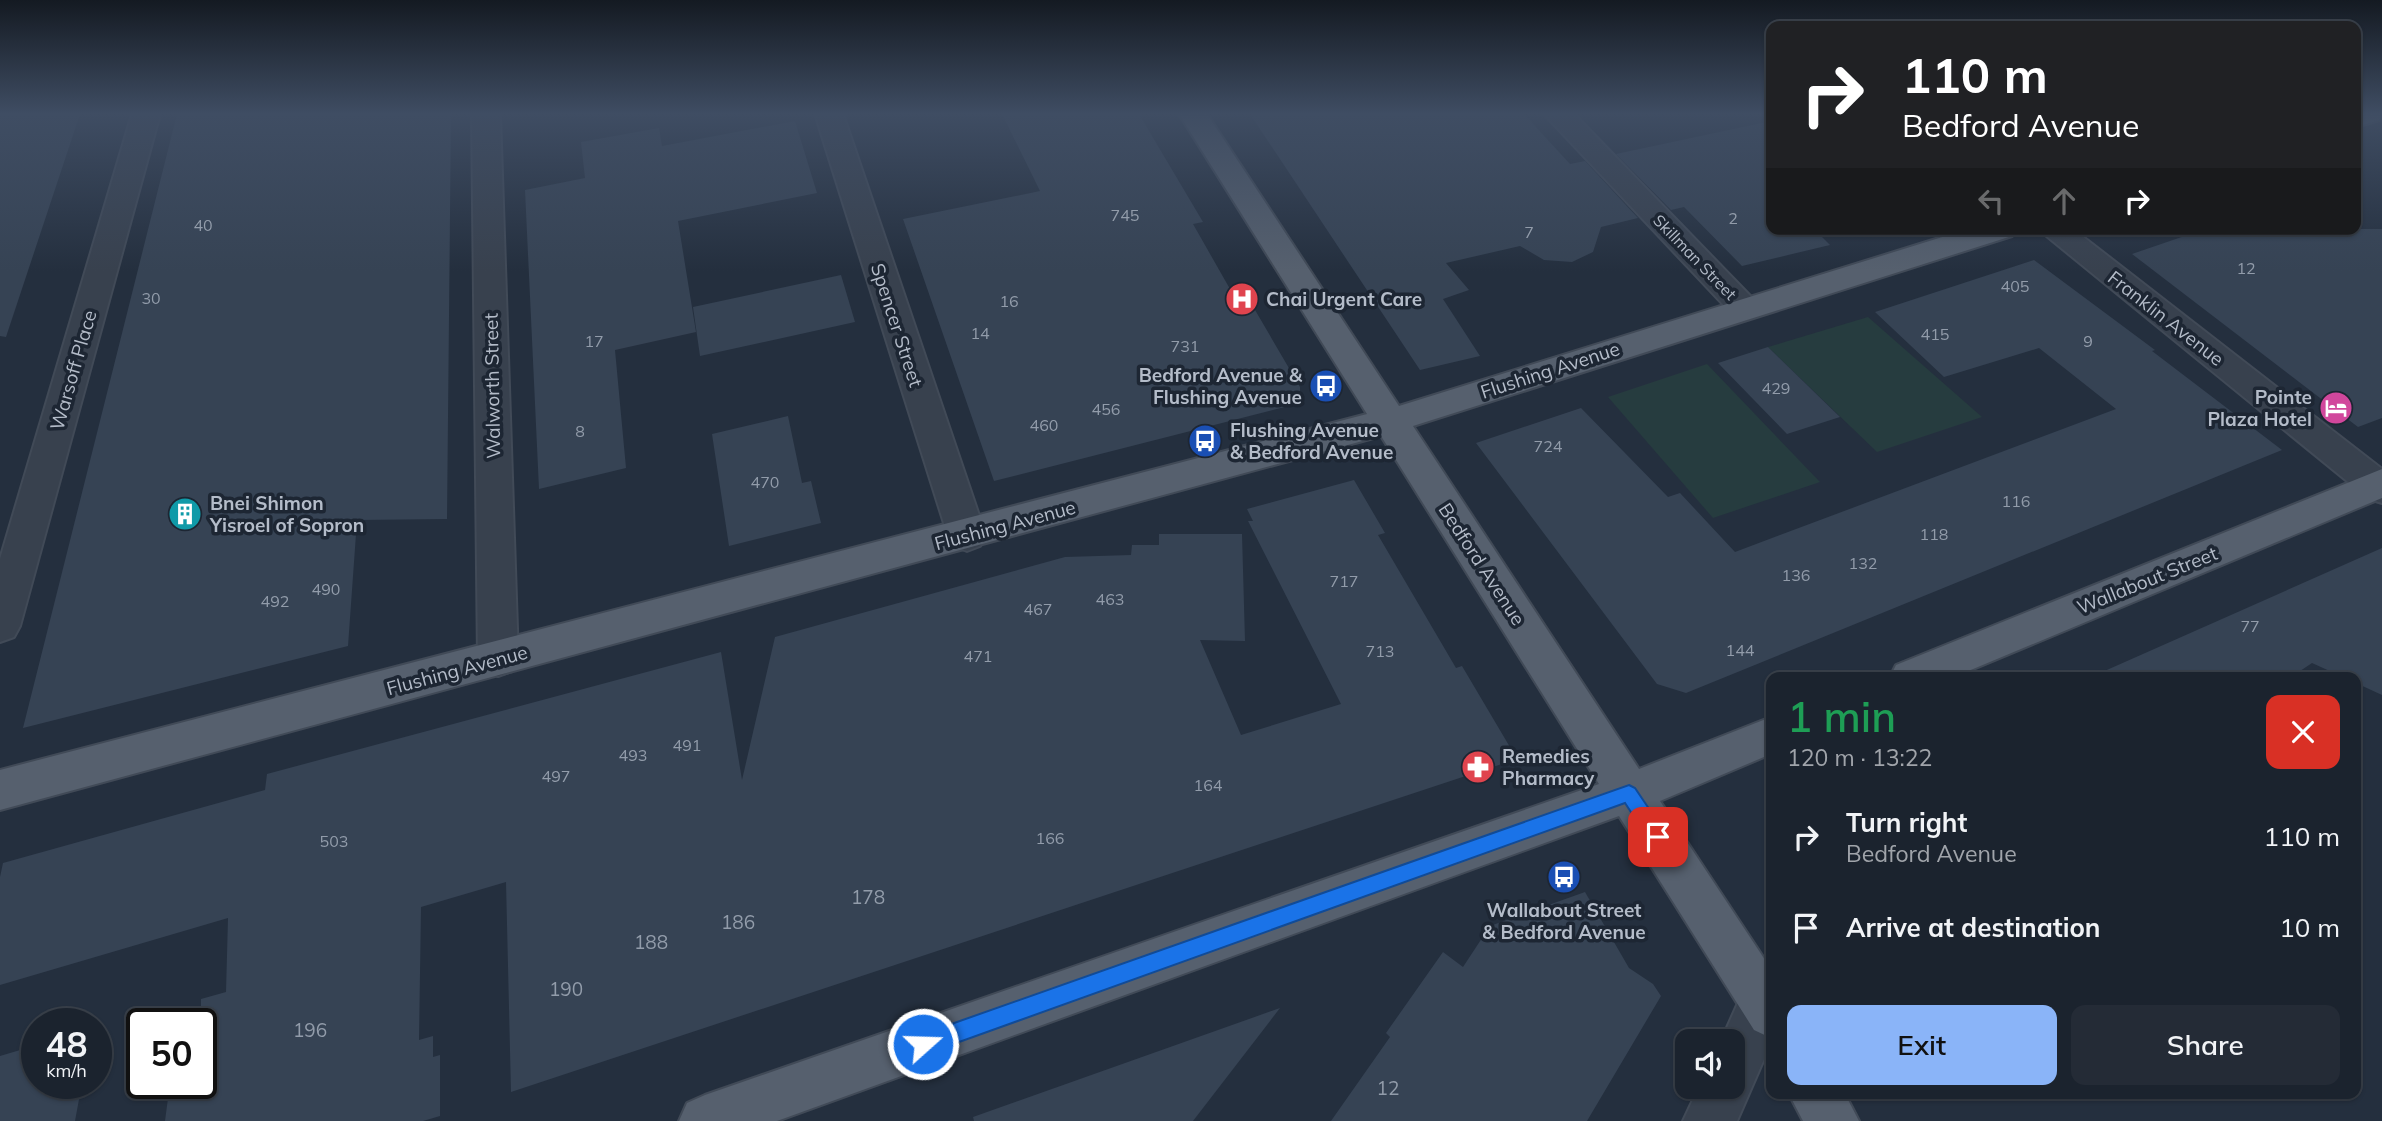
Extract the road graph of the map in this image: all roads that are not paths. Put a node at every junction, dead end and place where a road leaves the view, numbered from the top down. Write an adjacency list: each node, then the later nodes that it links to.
1 (131, 166): 12 (street, Warsoff Place)
2 (487, 166): 13 (street, Walworth Street)
3 (846, 166): 11 (street, Spencer Street)
4 (1227, 166): 9 (main road, Bedford Avenue)
5 (1608, 166): 8 (street, Skillman Street)
6 (1982, 235): 8 (main road, Flushing Avenue)
7 (2061, 235): 10 (street, Franklin Avenue)
8 (1745, 309): 9 (main road, Flushing Avenue)
9 (1390, 421): 11 (main road, Flushing Avenue); 17 (main road, Bedford Avenue)
10 (2380, 486): 14 (main road, Wallabout Street)
11 (967, 536): 13 (main road, Flushing Avenue)
12 (0, 626)
13 (498, 659): 16 (main road, Flushing Avenue)
14 (1928, 672)
15 (1766, 737): 17 (main road)
16 (0, 790)
17 (1629, 793): 18 (main road, Bedford Avenue); 23 (main road)
18 (1766, 995)
19 (1766, 1005): 20 (street)
20 (1745, 1048)
21 (1721, 1099): 25 (street)
22 (1818, 1099): 26 (main road)
23 (768, 1110): 24 (main road)
24 (705, 1121)
25 (1709, 1121)
26 (1833, 1121)

